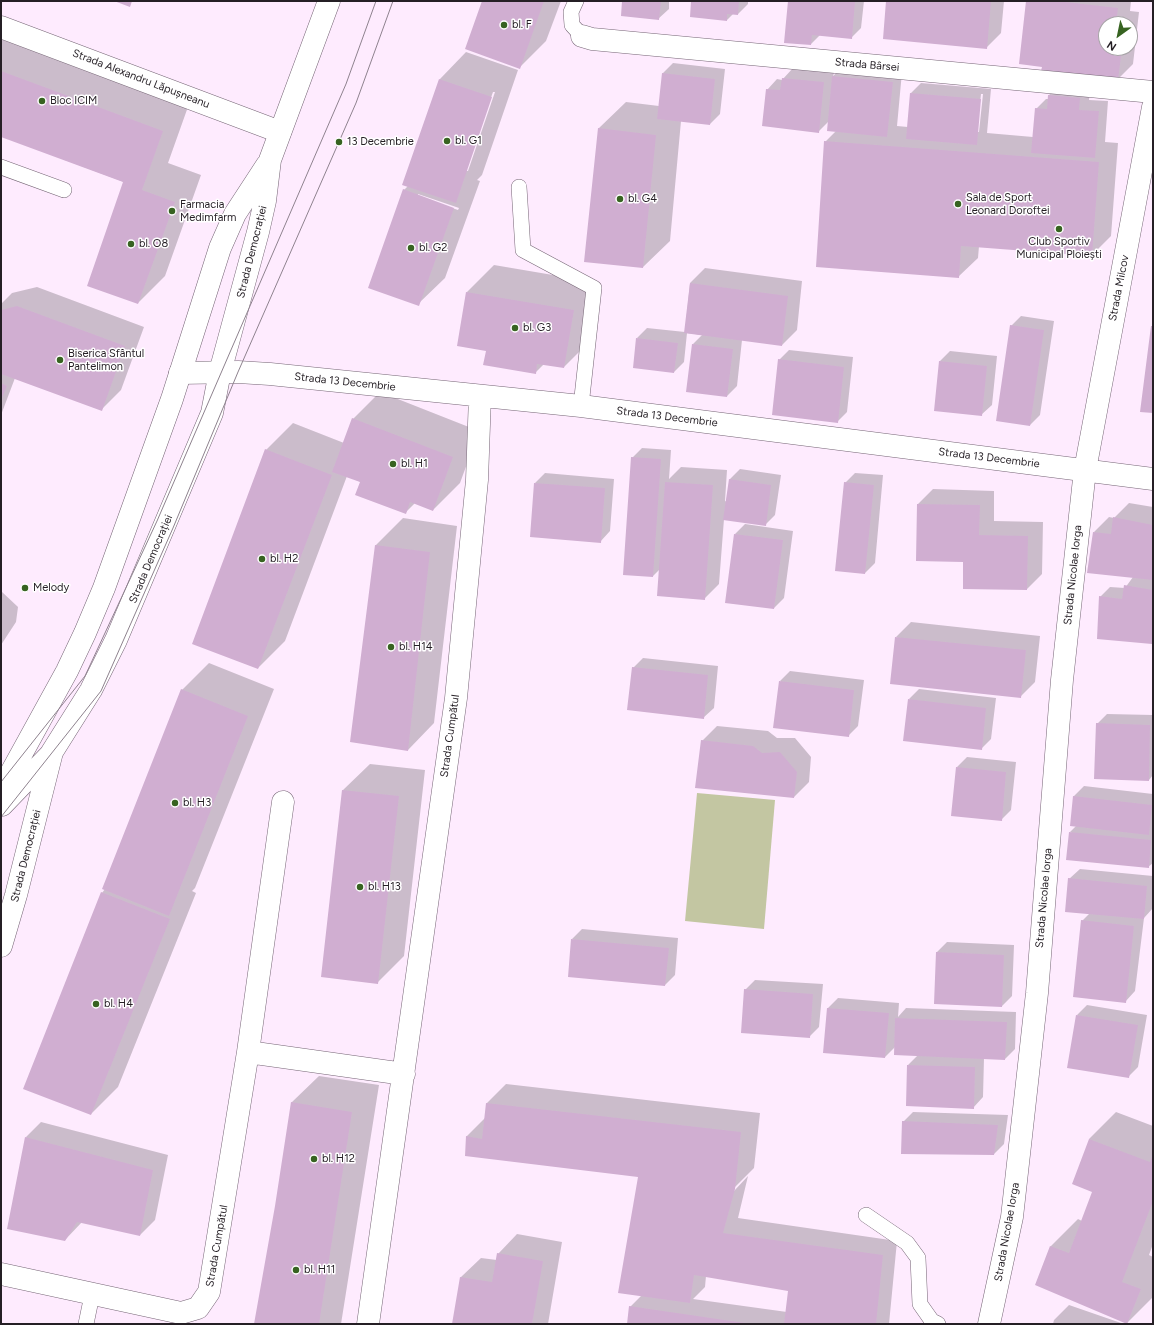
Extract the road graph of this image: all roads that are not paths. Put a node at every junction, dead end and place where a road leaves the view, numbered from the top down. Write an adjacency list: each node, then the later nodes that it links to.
1 (329, 1): 7 (street, Strada Democrației)
2 (576, 1): 4 (lane)
3 (1, 26): 7 (street, Strada Alexandru Lăpușneanu)
4 (582, 36): 5 (street, Strada Bârsei)
5 (1153, 92)
6 (1153, 107): 16 (street, Strada Milcov)
7 (280, 132): 8 (street, Strada Democrației)
8 (270, 160): 12 (street, Strada Democrației); 13 (street, Strada Democrației)
9 (1, 167): 11 (lane)
10 (519, 187): 15 (lane)
11 (64, 190)
12 (220, 372): 13 (street, Strada 13 Decembrie); 14 (street, Strada 13 Decembrie); 18 (street, Strada Democrației)
13 (180, 374): 19 (street, Strada Democrației)
14 (480, 396): 15 (street, Strada 13 Decembrie); 24 (street, Strada Cumpătul)
15 (581, 406): 16 (street, Strada 13 Decembrie)
16 (1085, 470): 17 (street, Strada 13 Decembrie); 31 (street, Strada Nicolae Iorga)
17 (1153, 479)
18 (52, 752): 21 (street); 22 (street, Strada Democrației)
19 (1, 791)
20 (283, 802): 23 (street, Strada Cumpătul)
21 (1, 806)
22 (1, 946)
23 (248, 1052): 24 (street); 27 (street, Strada Cumpătul)
24 (404, 1074): 29 (street, Strada Cumpătul)
25 (866, 1215): 30 (lane)
26 (1, 1274): 27 (street, Strada Cumpătul)
27 (92, 1295): 28 (lane)
28 (86, 1324)
29 (368, 1324)
30 (938, 1324)
31 (989, 1324)

